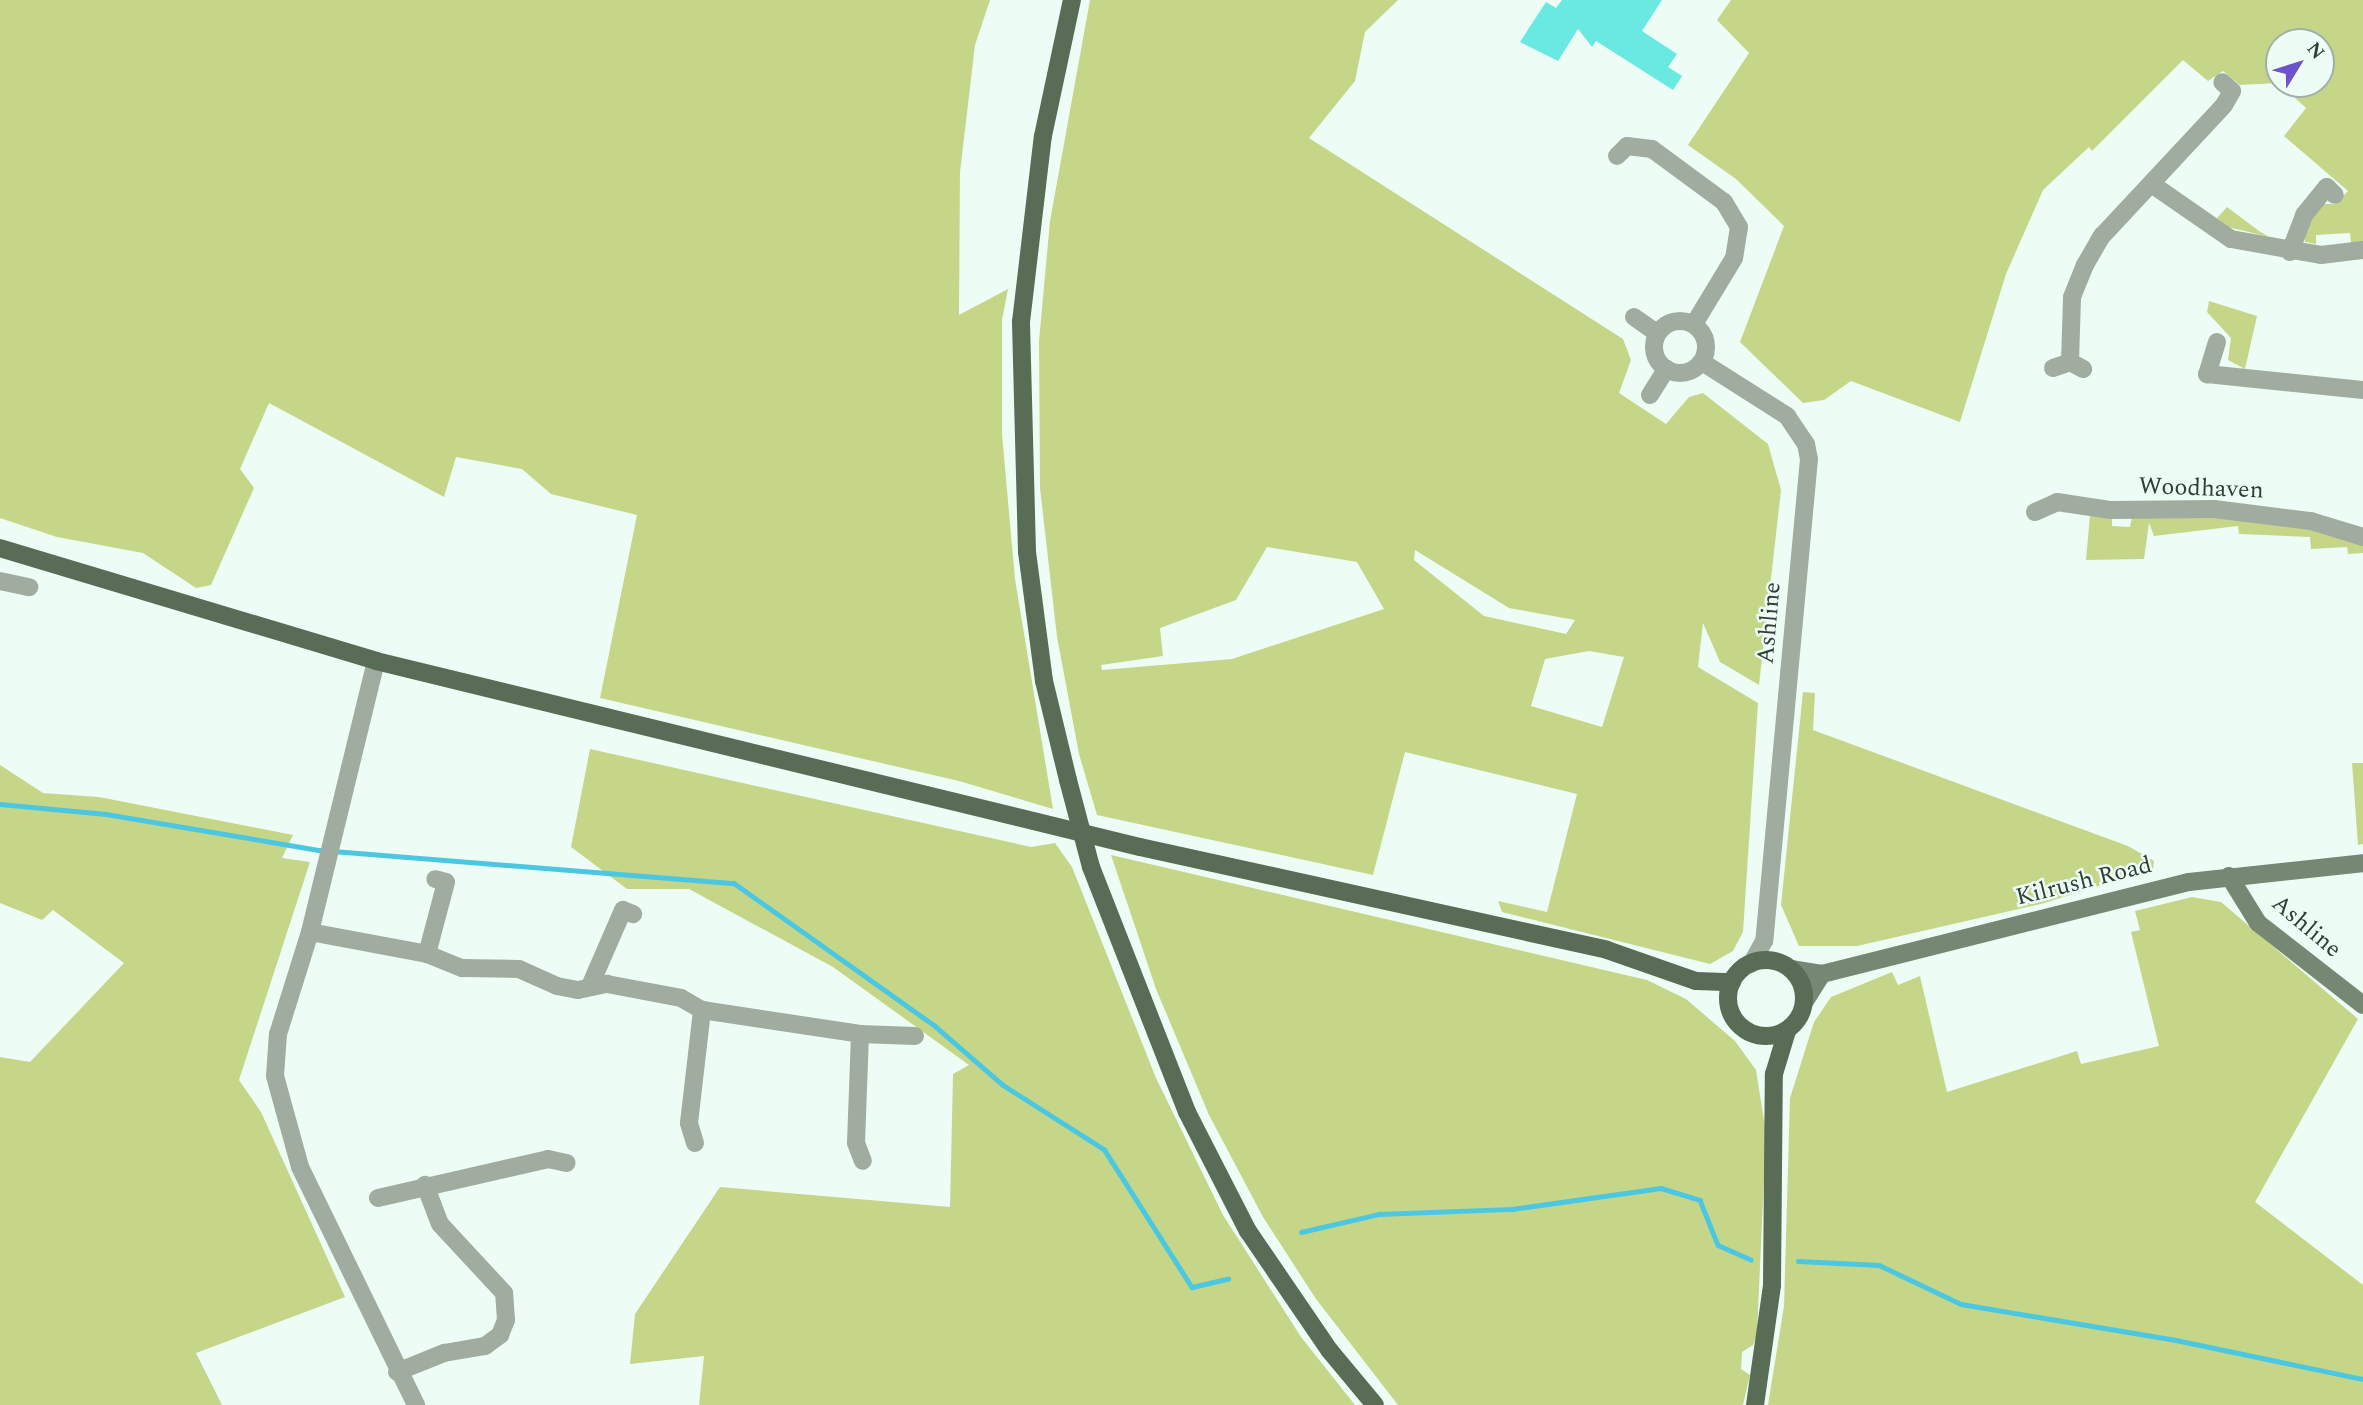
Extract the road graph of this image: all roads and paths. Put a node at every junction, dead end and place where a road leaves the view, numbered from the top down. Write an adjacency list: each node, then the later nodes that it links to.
1 (1072, 0): 53 (main road, bridge)
2 (2222, 82): 4 (street)
3 (1616, 156): 9 (street)
4 (2153, 185): 7 (street); 13 (street)
5 (2335, 195): 7 (street)
6 (2363, 250): 7 (street)
7 (2290, 252)
8 (1634, 317): 10 (street)
9 (1694, 324): 10 (street); 12 (street)
10 (1657, 333): 14 (street)
11 (2217, 342): 15 (street)
12 (1702, 362): 14 (street); 28 (street, Ashline)
13 (2068, 366)
14 (1666, 369): 16 (street)
15 (2363, 390)
16 (1650, 395)
17 (2035, 512): 18 (street, Woodhaven)
18 (2363, 537)
19 (0, 548): 22 (main road)
20 (0, 581): 21 (street)
21 (29, 587)
22 (376, 661): 27 (street); 33 (main road)
23 (2363, 863): 24 (main road, Kilrush Road)
24 (2229, 876): 34 (main road, Kilrush Road); 38 (main road, Ashline)
25 (435, 879): 29 (street)
26 (633, 914): 36 (street)
27 (310, 932): 29 (street); 51 (street)
28 (1764, 941): 30 (street); 31 (street, Ashline)
29 (427, 954): 36 (street)
30 (1774, 961): 31 (main road); 32 (main road)
31 (1751, 964): 35 (main road)
32 (1791, 969): 34 (main road, Kilrush Road); 37 (main road)
33 (1675, 974): 35 (main road); 40 (main road)
34 (1822, 974): 37 (main road)
35 (1732, 982): 40 (main road)
36 (590, 985): 39 (street)
37 (1805, 1001): 42 (main road)
38 (2363, 1005)
39 (702, 1010): 43 (street); 46 (street)
40 (1733, 1017): 41 (main road)
41 (1745, 1030): 42 (main road); 45 (main road)
42 (1787, 1031): 45 (main road)
43 (860, 1034): 44 (street); 47 (street)
44 (915, 1035)
45 (1774, 1073): 54 (main road)
46 (695, 1143)
47 (863, 1161)
48 (567, 1163): 49 (street)
49 (425, 1185): 50 (street); 51 (street)
50 (378, 1198)
51 (397, 1372): 52 (street)
52 (416, 1405)
53 (1375, 1405)
54 (1755, 1405)

